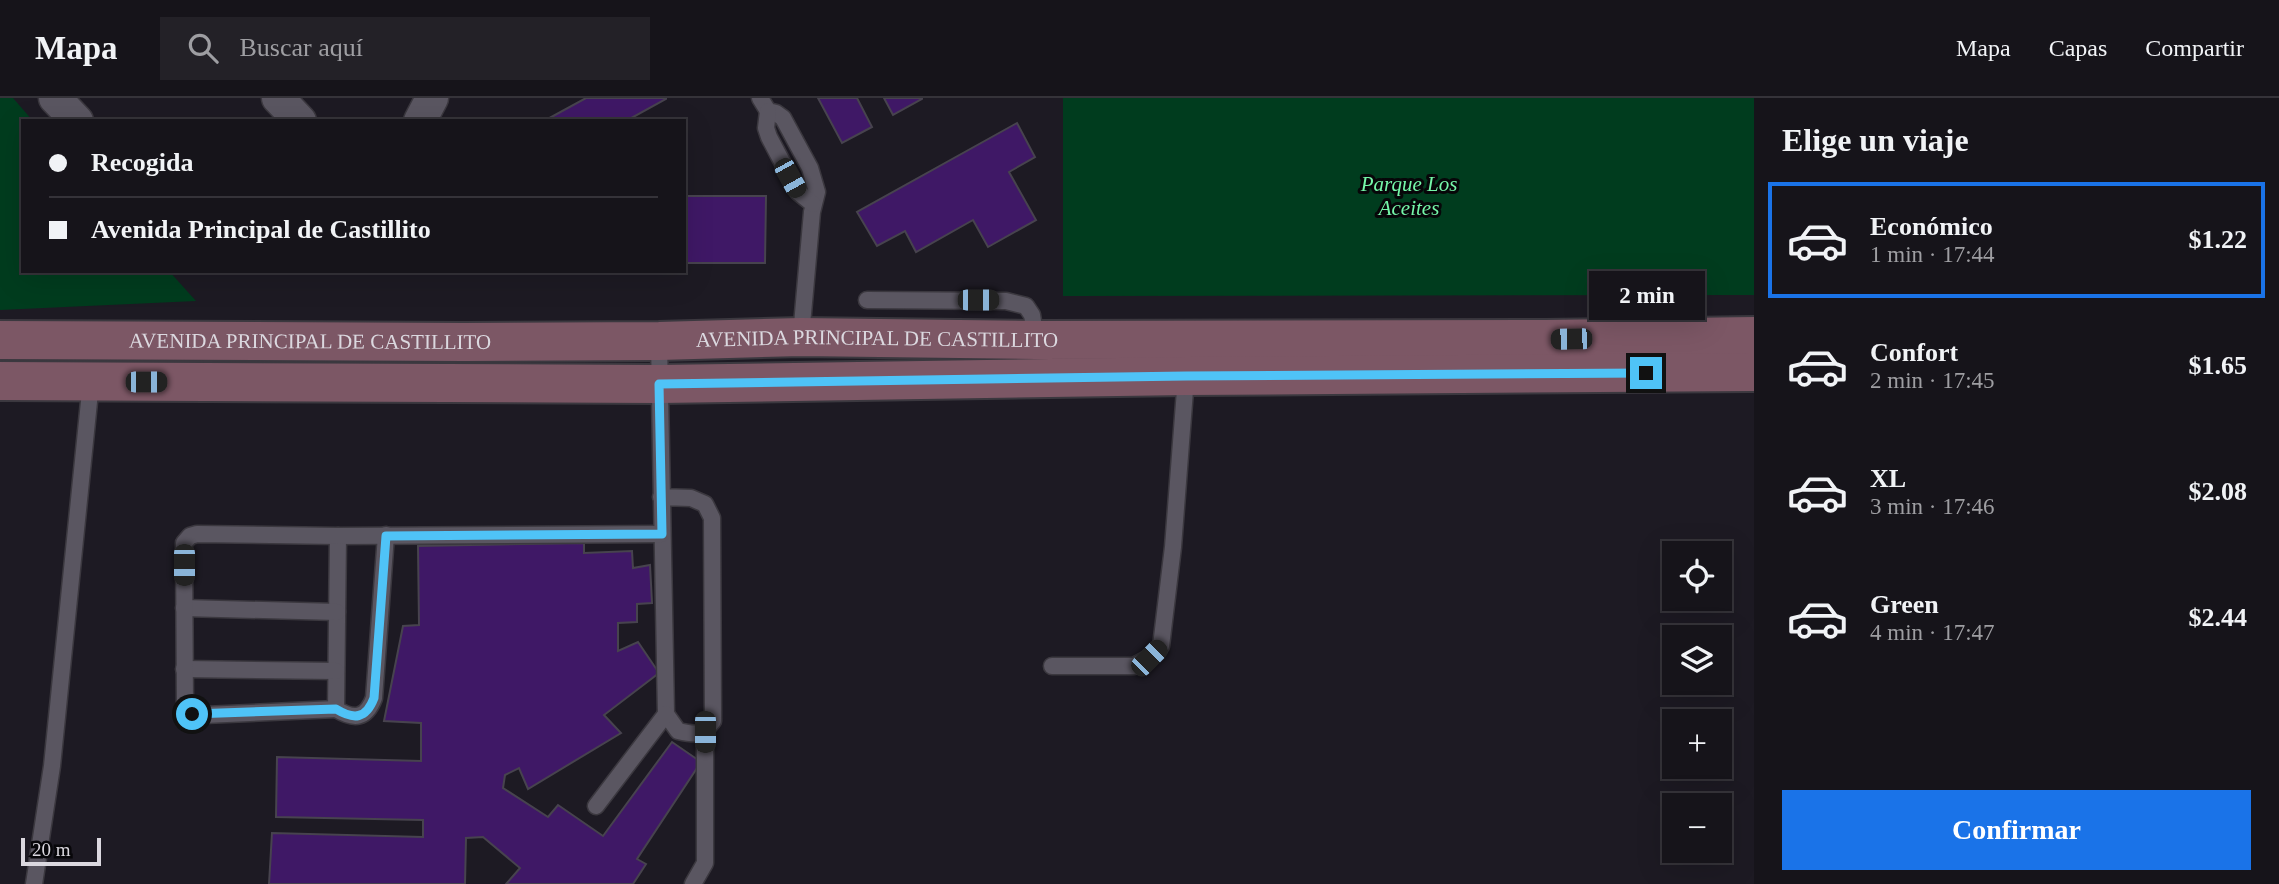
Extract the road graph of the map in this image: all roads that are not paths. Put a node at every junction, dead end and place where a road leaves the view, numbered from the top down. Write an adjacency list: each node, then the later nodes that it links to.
1 (55, 98): 5 (street)
2 (278, 98): 6 (street)
3 (432, 98): 7 (street)
4 (764, 105): 10 (lane)
5 (74, 119)
6 (298, 119)
7 (421, 119)
8 (867, 300): 12 (lane)
9 (1754, 335): 15 (main road, AVENIDA PRINCIPAL DE CASTILLITO)
10 (801, 337): 12 (main road, AVENIDA PRINCIPAL DE CASTILLITO); 14 (main road, AVENIDA PRINCIPAL DE CASTILLITO)
11 (0, 340): 13 (main road, AVENIDA PRINCIPAL DE CASTILLITO)
12 (1036, 340): 15 (main road, AVENIDA PRINCIPAL DE CASTILLITO)
13 (94, 341): 14 (main road, AVENIDA PRINCIPAL DE CASTILLITO); 18 (street)
14 (659, 341): 19 (lane)
15 (1190, 358): 16 (main road, AVENIDA PRINCIPAL DE CASTILLITO); 19 (main road, AVENIDA PRINCIPAL DE CASTILLITO); 26 (lane)
16 (1754, 372)
17 (0, 381): 18 (main road, AVENIDA PRINCIPAL DE CASTILLITO)
18 (91, 382): 19 (main road, AVENIDA PRINCIPAL DE CASTILLITO); 33 (lane)
19 (659, 384): 20 (lane)
20 (661, 498): 21 (lane); 31 (lane)
21 (662, 534): 23 (lane); 30 (lane)
22 (338, 536): 23 (lane); 24 (lane); 25 (lane)
23 (386, 536): 29 (lane)
24 (184, 608): 25 (lane); 27 (lane)
25 (337, 612): 28 (lane)
26 (1052, 666)
27 (184, 669): 28 (lane); 29 (lane)
28 (336, 671): 29 (lane)
29 (336, 709)
30 (666, 714): 31 (lane); 32 (lane)
31 (705, 732): 34 (lane)
32 (596, 806)
33 (34, 884)
34 (693, 884)

